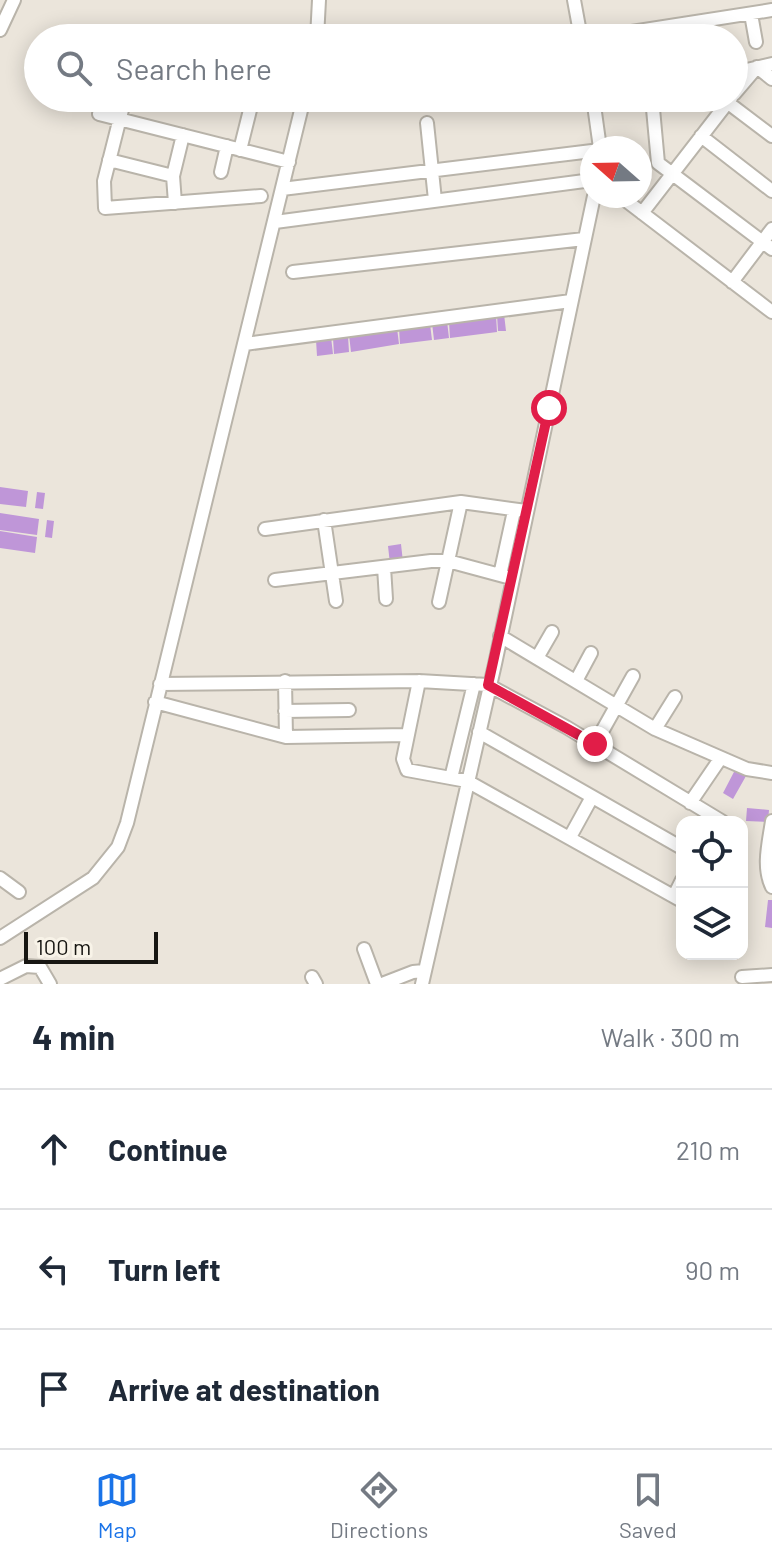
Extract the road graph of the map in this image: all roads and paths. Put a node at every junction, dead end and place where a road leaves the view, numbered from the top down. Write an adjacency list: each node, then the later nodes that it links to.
1 (14, 0): 10 (street)
2 (319, 0): 7 (street)
3 (574, 0): 8 (street)
4 (772, 10): 5 (street)
5 (751, 14): 6 (street); 11 (street)
6 (698, 22): 9 (street)
7 (318, 24)
8 (578, 24)
9 (689, 24)
10 (0, 30)
11 (756, 42)
12 (772, 64): 13 (street)
13 (757, 67): 14 (street); 15 (street); 16 (street)
14 (748, 69)
15 (748, 78)
16 (772, 79)
17 (121, 112): 25 (street)
18 (248, 112): 31 (street)
19 (301, 112): 34 (street)
20 (595, 112): 28 (street)
21 (653, 112): 37 (street)
22 (720, 112): 29 (street)
23 (746, 112): 30 (street)
24 (99, 114): 25 (street)
25 (119, 119): 27 (street); 33 (street)
26 (427, 123): 35 (street)
27 (183, 135): 31 (street); 38 (street)
28 (598, 136)
29 (701, 136): 37 (street); 41 (street)
30 (772, 136)
31 (234, 148): 34 (street); 36 (street)
32 (580, 152): 35 (street)
33 (109, 160): 38 (street); 44 (street)
34 (289, 162): 40 (street)
35 (432, 171): 40 (street); 43 (street)
36 (221, 172)
37 (673, 174): 47 (street); 51 (street)
38 (173, 176): 44 (street)
39 (580, 182): 43 (street)
40 (282, 189): 48 (street)
41 (772, 191)
42 (261, 196): 44 (street)
43 (435, 200): 48 (street)
44 (175, 203)
45 (591, 208): 50 (street)
46 (636, 208): 47 (street)
47 (642, 213): 53 (street)
48 (275, 222): 56 (street)
49 (772, 229): 51 (street)
50 (584, 239): 52 (street); 54 (street)
51 (767, 246): 53 (street)
52 (293, 272)
53 (732, 282): 55 (street)
54 (571, 301): 56 (street); 58 (street)
55 (772, 312)
56 (245, 344): 77 (street)
57 (461, 502): 58 (street); 59 (street); 61 (street)
58 (520, 511): 64 (street)
59 (324, 520): 60 (street); 63 (street)
60 (265, 529)
61 (448, 561): 62 (street); 64 (street); 68 (street)
62 (384, 567): 63 (street); 66 (street)
63 (332, 572): 65 (street); 67 (street)
64 (506, 576): 70 (street)
65 (275, 580)
66 (386, 599)
67 (336, 601)
68 (439, 602)
69 (552, 632): 72 (street)
70 (500, 636): 72 (street); 79 (street)
71 (591, 653): 76 (street)
72 (537, 658): 76 (street)
73 (633, 676): 82 (street)
74 (285, 681): 75 (street); 77 (street); 84 (street)
75 (419, 681): 78 (street); 87 (street)
76 (576, 681): 82 (street)
77 (160, 684): 81 (street)
78 (474, 684): 79 (street); 92 (street)
79 (488, 685): 86 (street); 89 (street)
80 (675, 697): 85 (street)
81 (155, 702): 88 (street); 104 (street)
82 (616, 706): 85 (street); 89 (street)
83 (349, 710): 84 (street)
84 (285, 711): 88 (street)
85 (655, 729): 90 (street)
86 (479, 732): 93 (street); 94 (street)
87 (407, 735): 88 (street); 92 (street)
88 (286, 737)
89 (595, 744): 95 (street)
90 (720, 759): 91 (street); 95 (street)
91 (772, 773)
92 (451, 778): 93 (street)
93 (467, 781): 98 (street); 108 (street)
94 (592, 797): 98 (street); 99 (street)
95 (690, 803): 96 (street)
96 (713, 816)
97 (772, 821): 101 (street)
98 (570, 837): 103 (street)
99 (676, 845)
100 (0, 879): 102 (street)
101 (772, 886)
102 (19, 892)
103 (676, 898)
104 (0, 938)
105 (364, 949): 111 (street)
106 (772, 975): 107 (street)
107 (742, 977)
108 (418, 978): 111 (street)
109 (0, 979): 110 (street)
110 (50, 984)
111 (380, 984)

